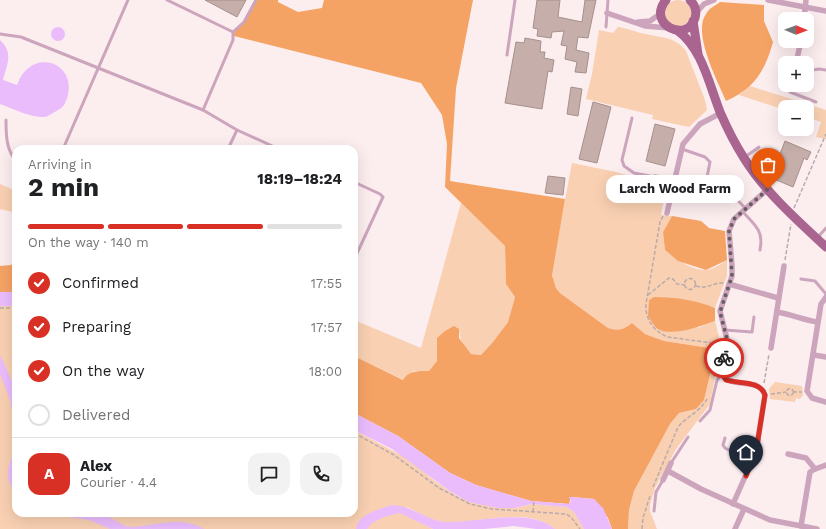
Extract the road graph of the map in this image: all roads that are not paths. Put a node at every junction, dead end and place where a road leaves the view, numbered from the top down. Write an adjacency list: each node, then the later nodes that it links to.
1 (128, 0): 21 (lane)
2 (167, 0): 17 (lane)
3 (256, 0): 17 (lane)
4 (515, 0): 19 (lane)
5 (608, 0): 12 (lane)
6 (690, 0): 13 (main road)
7 (714, 0): 13 (street)
8 (768, 0): 9 (street)
9 (806, 3): 11 (street)
10 (662, 5): 14 (street); 16 (main road)
11 (826, 11)
12 (607, 13): 14 (street); 15 (lane)
13 (694, 17): 16 (main road); 20 (main road)
14 (638, 22): 16 (street)
15 (606, 27)
16 (673, 29): 20 (main road)
17 (233, 32): 26 (lane)
18 (0, 34): 21 (lane)
19 (507, 55)
20 (698, 55): 27 (main road)
21 (97, 69): 26 (lane); 31 (lane)
22 (814, 69): 23 (lane)
23 (826, 70)
24 (790, 92): 25 (lane)
25 (816, 102)
26 (203, 110): 30 (lane)
27 (721, 113): 35 (street); 37 (main road)
28 (632, 118): 38 (lane)
29 (6, 120): 36 (lane)
30 (236, 130): 32 (lane); 33 (lane)
31 (65, 145)
32 (230, 145)
33 (270, 145)
34 (759, 147): 37 (lane)
35 (682, 149): 39 (street); 40 (lane)
36 (12, 155)
37 (744, 158): 42 (main road)
38 (655, 177): 39 (street)
39 (674, 181): 47 (street)
40 (706, 182)
41 (358, 184): 52 (lane)
42 (768, 189): 46 (street); 49 (main road)
43 (738, 192): 44 (lane)
44 (734, 196): 45 (lane); 46 (lane)
45 (714, 197)
46 (744, 210): 51 (lane); 55 (street)
47 (667, 213)
48 (826, 228): 49 (lane)
49 (816, 238): 50 (main road)
50 (826, 248)
51 (760, 250)
52 (358, 251)
53 (784, 266): 58 (street)
54 (801, 279): 56 (lane)
55 (729, 284): 58 (street); 62 (street)
56 (826, 294)
57 (826, 297): 61 (street)
58 (778, 298): 59 (street)
59 (777, 312): 61 (street); 63 (street)
60 (754, 317): 62 (lane)
61 (818, 322): 64 (street)
62 (724, 330): 66 (street)
63 (771, 348)
64 (814, 355): 65 (street); 67 (street)
65 (826, 357)
66 (722, 374): 68 (lane); 73 (street)
67 (826, 402)
68 (700, 421)
69 (688, 437): 72 (lane)
70 (725, 438): 73 (lane)
71 (788, 454): 75 (street)
72 (671, 463): 76 (street)
73 (752, 463): 78 (street)
74 (826, 465): 75 (street)
75 (815, 469): 81 (street)
76 (668, 471): 77 (street); 78 (street)
77 (663, 480): 80 (lane)
78 (733, 504): 79 (street)
79 (744, 509): 81 (street); 82 (street)
80 (654, 511)
81 (800, 526): 83 (street)
82 (735, 529)
83 (817, 529)

